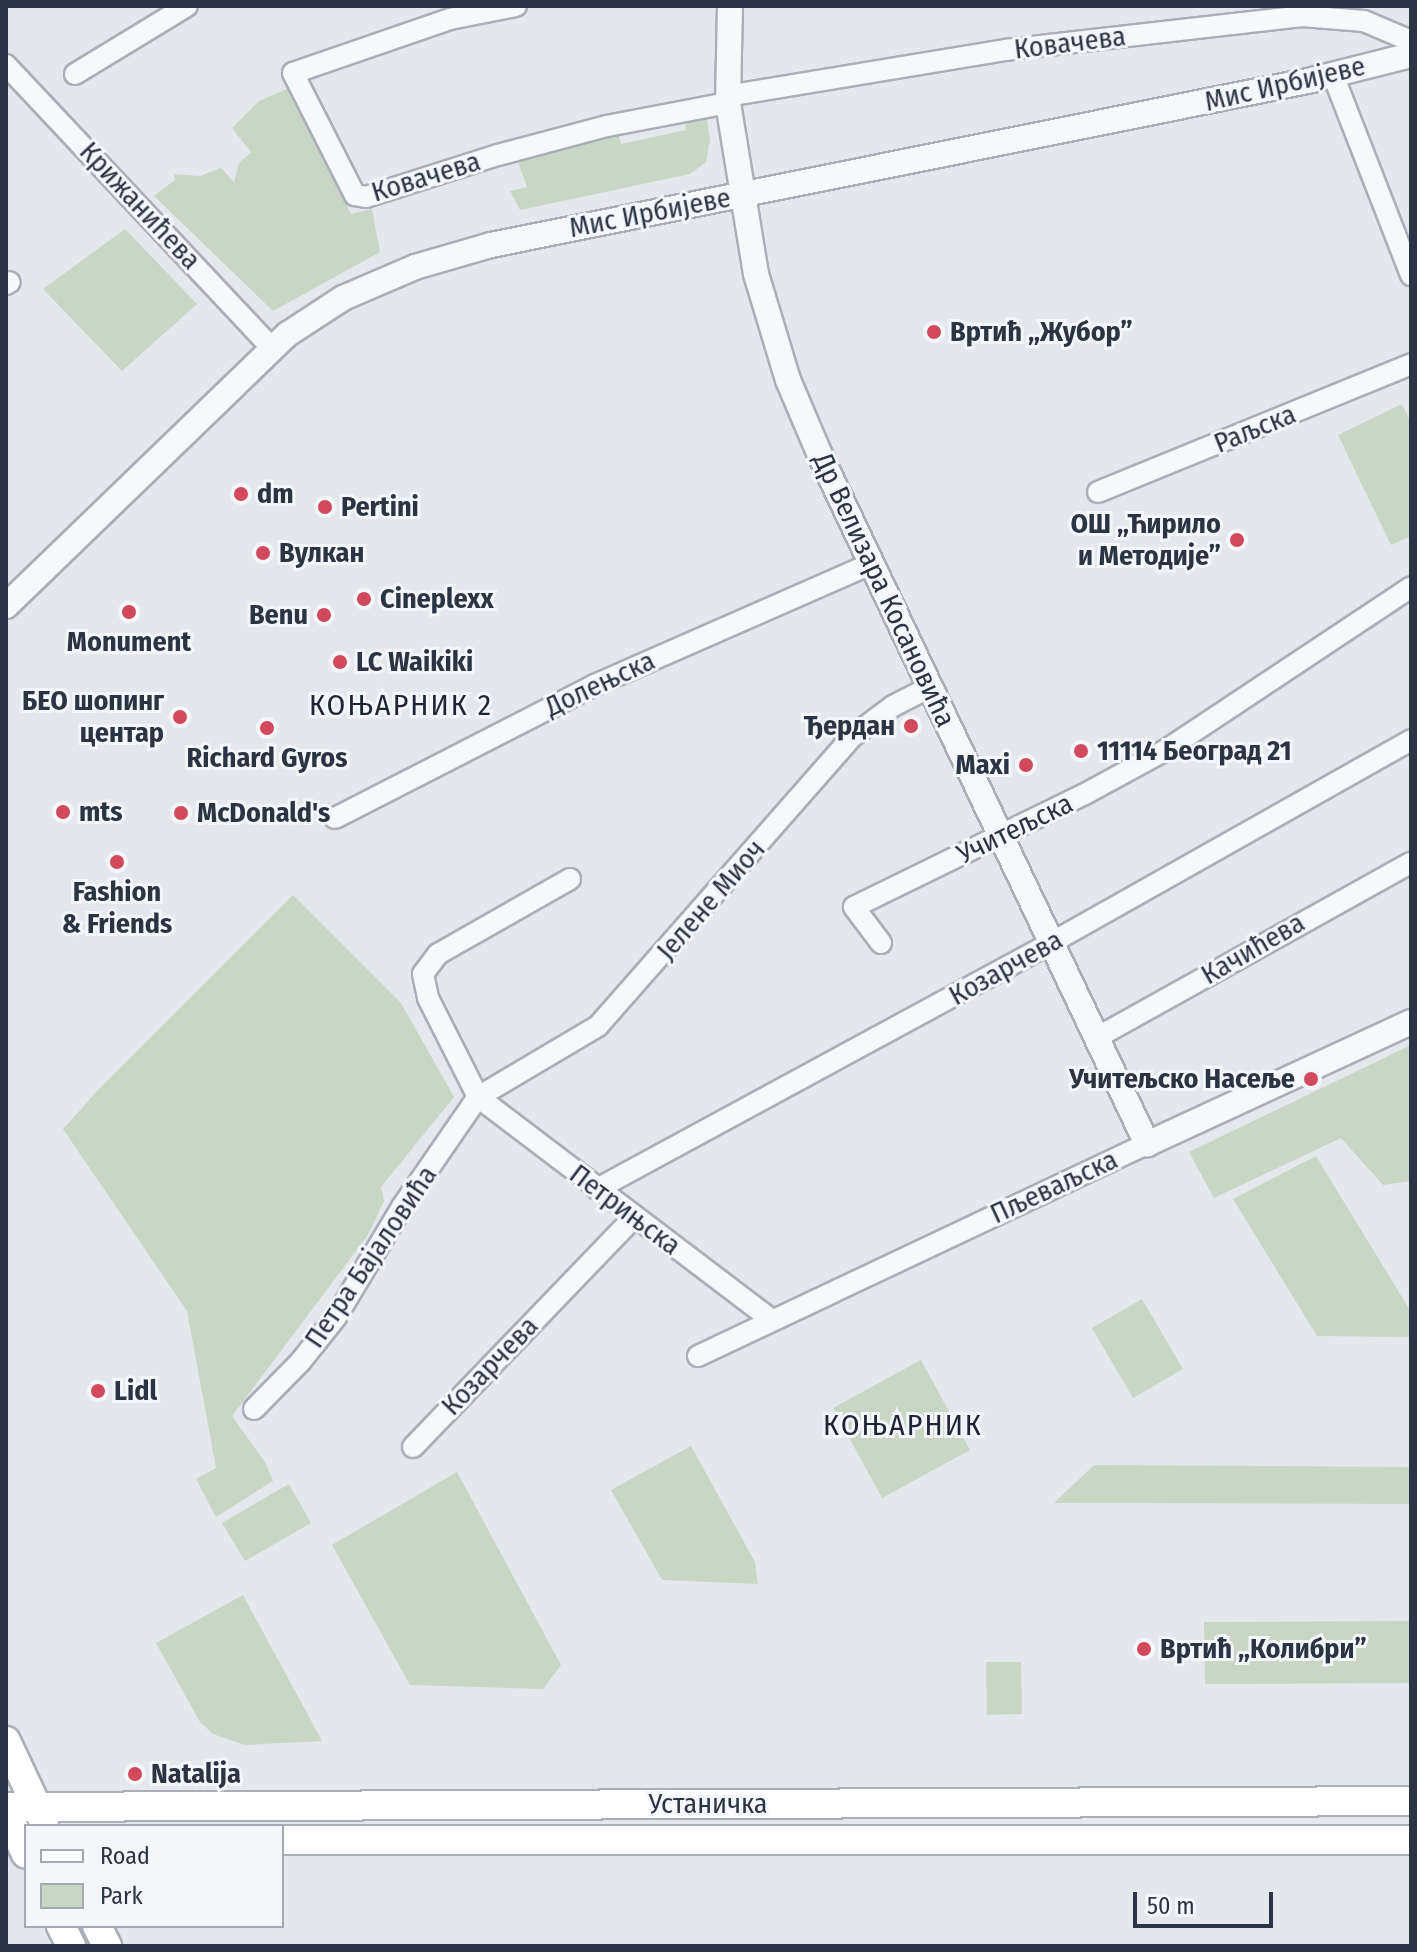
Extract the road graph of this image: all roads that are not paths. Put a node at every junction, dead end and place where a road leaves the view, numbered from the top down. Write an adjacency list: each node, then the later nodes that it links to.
1 (187, 6): 7 (street)
2 (516, 6): 9 (street, Ковачева)
3 (730, 6): 9 (street, Др Велизара Косановића)
4 (1411, 41): 9 (street, Ковачева)
5 (1411, 55): 8 (street, Мис Ирбијеве)
6 (6, 65): 12 (street, Крижанићева)
7 (75, 74)
8 (1333, 75): 10 (street, Мис Ирбијеве); 11 (street)
9 (728, 100): 10 (street, Др Велизара Косановића)
10 (742, 195): 12 (street, Мис Ирбијеве); 15 (street, Др Велизара Косановића)
11 (1411, 275)
12 (272, 348): 17 (street, Мис Ирбијеве)
13 (1411, 364): 14 (street, Раљска)
14 (1098, 492)
15 (871, 564): 18 (street, Др Велизара Косановића); 20 (street, Долењска)
16 (1411, 587): 21 (street, Учитељска)
17 (6, 606)
18 (930, 687): 21 (street, Др Велизара Косановића); 28 (street, Јелене Миоч)
19 (1411, 740): 25 (street, Козарчева)
20 (335, 818)
21 (1001, 836): 24 (street, Учитељска); 25 (street, Др Велизара Косановића)
22 (1411, 863): 27 (street, Качићева)
23 (570, 879): 28 (street)
24 (881, 943)
25 (1051, 943): 27 (street, Др Велизара Косановића); 30 (street, Козарчева)
26 (1411, 1022): 29 (street, Пљеваљска)
27 (1096, 1038): 29 (street, Др Велизара Косановића)
28 (478, 1097): 30 (street, Петрињска); 34 (street, Петра Бајаловића)
29 (1147, 1144): 32 (street, Пљеваљска)
30 (597, 1189): 31 (street, Петрињска)
31 (634, 1217): 32 (street, Петрињска); 35 (street, Козарчева)
32 (772, 1320): 33 (street, Пљеваљска)
33 (698, 1356)
34 (254, 1409)
35 (413, 1447)
36 (6, 1741): 39 (main road)
37 (1411, 1801): 39 (main road, Устаничка)
38 (6, 1809): 39 (main road, Устаничка); 42 (main road)
39 (42, 1817)
40 (284, 1840): 41 (main road, Устаничка)
41 (1411, 1840)
42 (19, 1842)
43 (62, 1928): 44 (main road)
44 (71, 1946)

